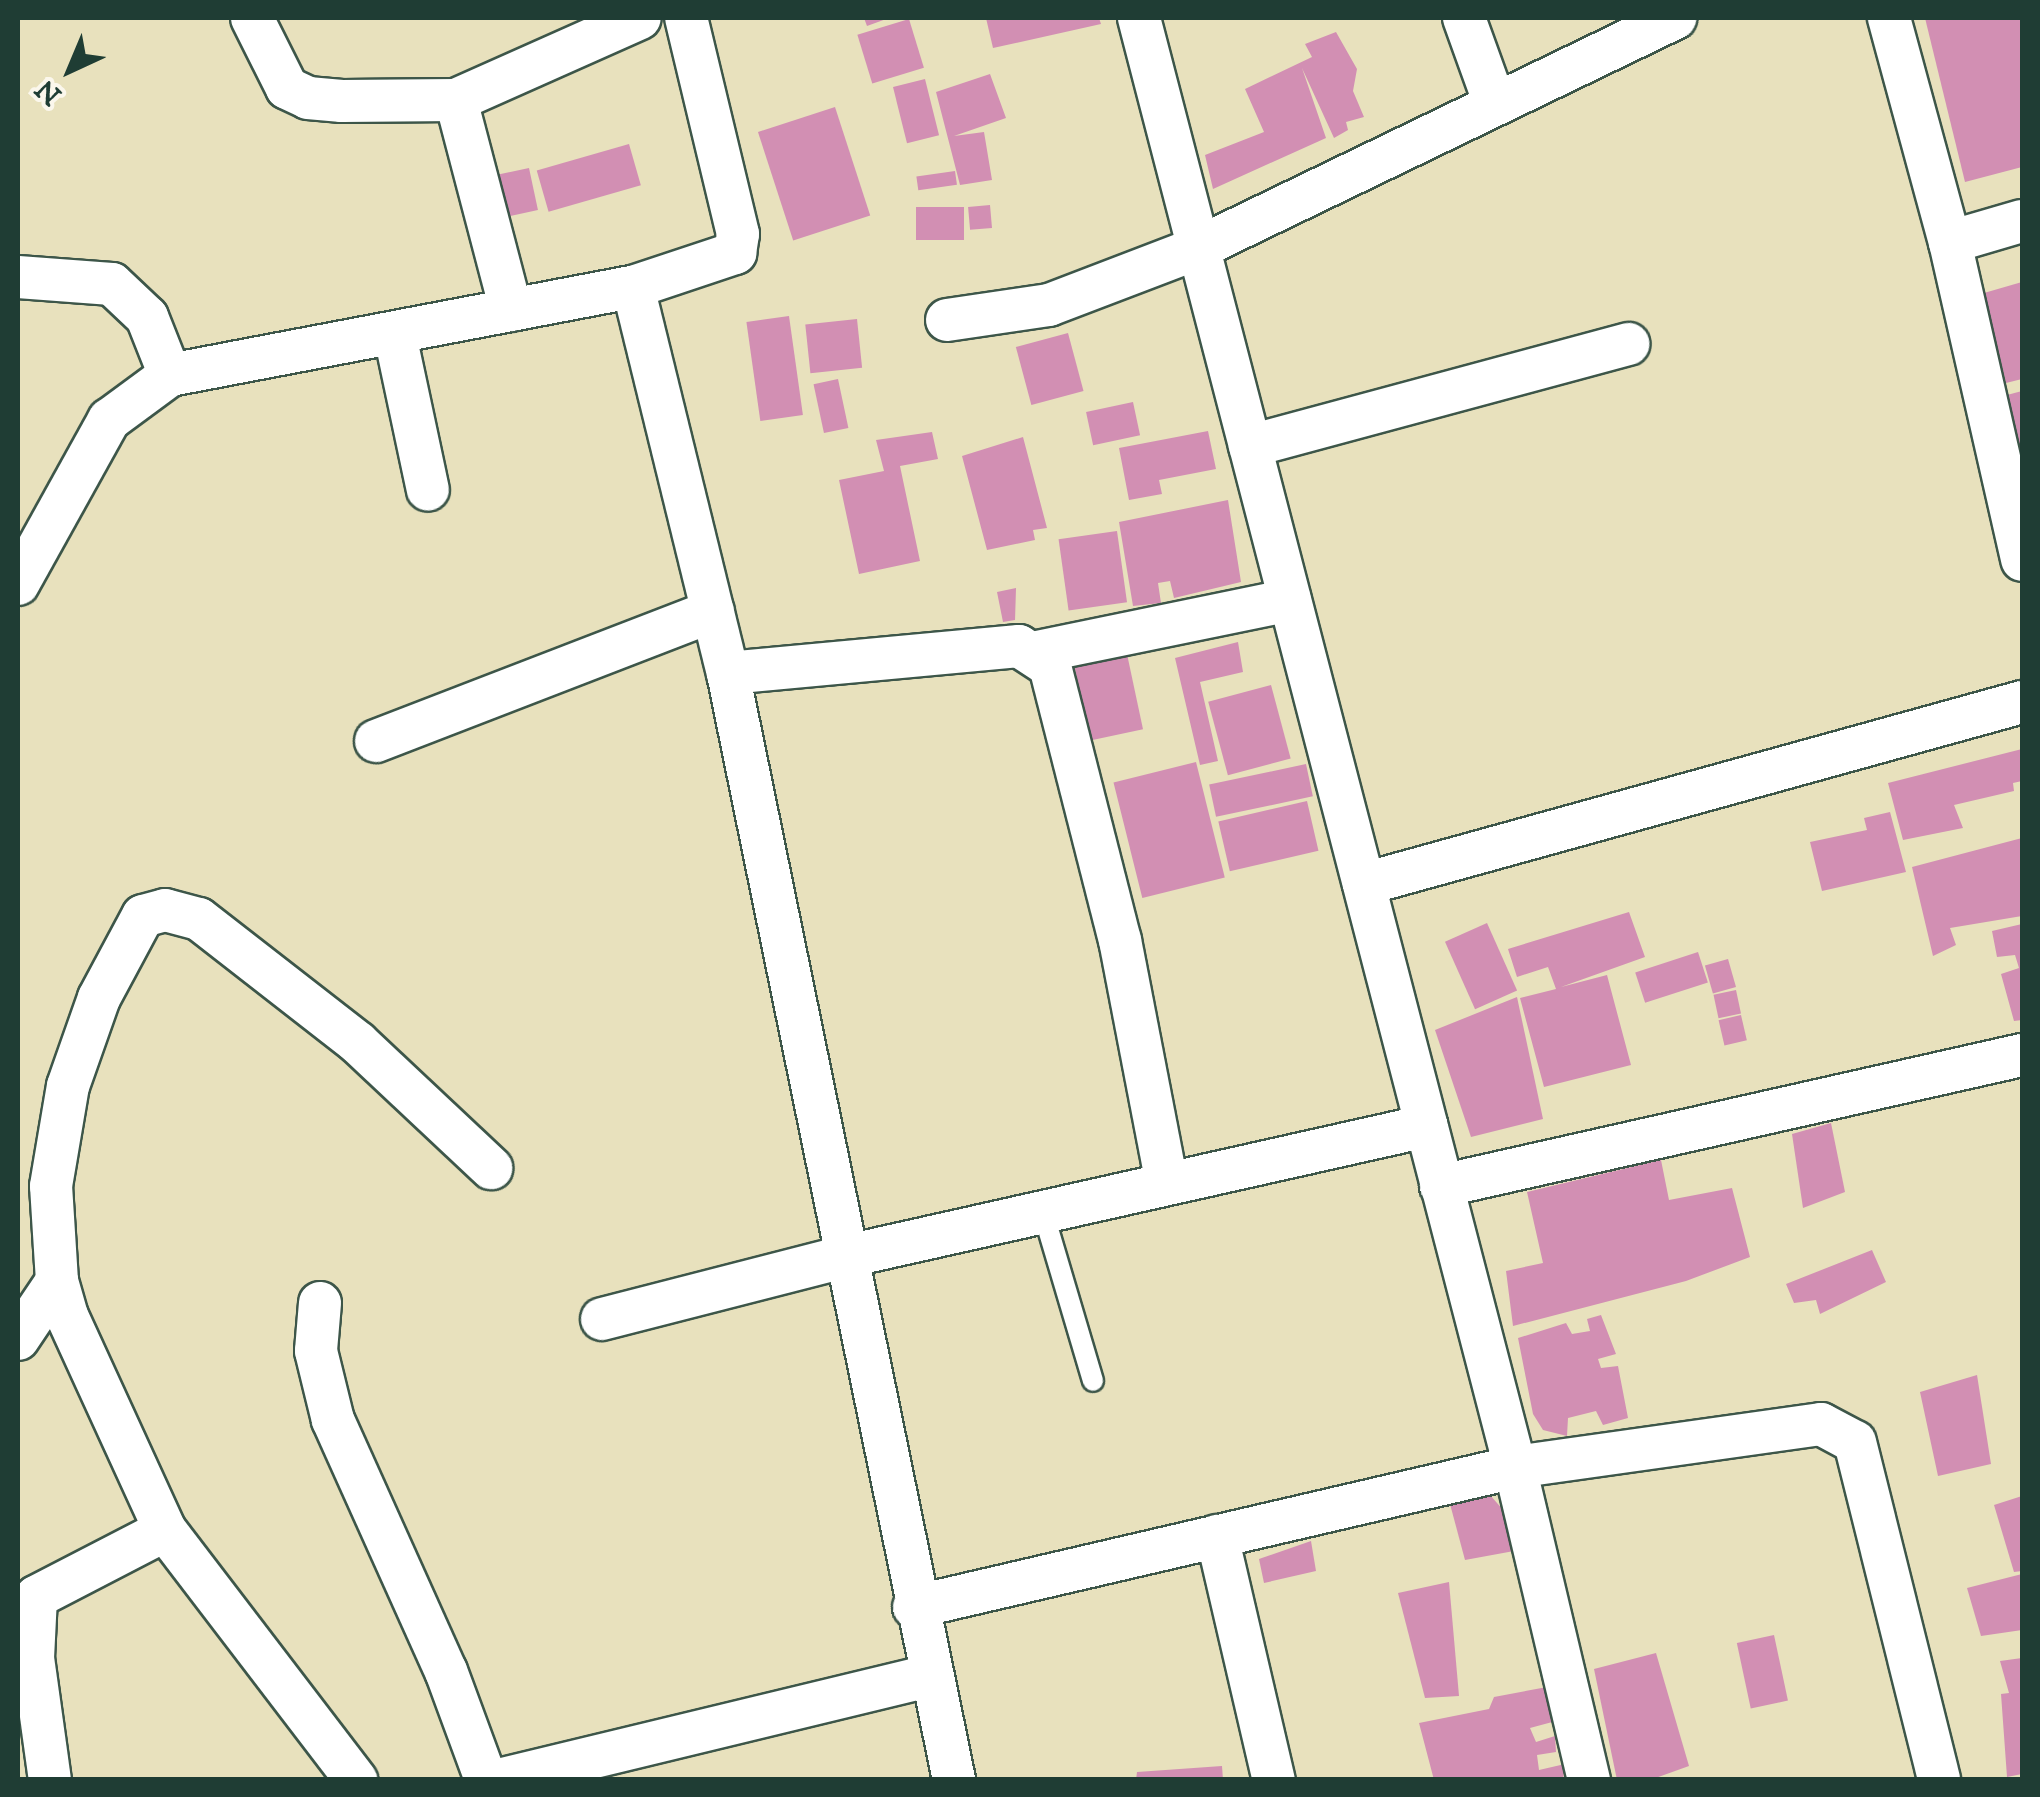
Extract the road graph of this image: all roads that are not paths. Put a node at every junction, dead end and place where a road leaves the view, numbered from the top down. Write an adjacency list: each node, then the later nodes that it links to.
1 (252, 18): 8 (street)
2 (640, 18): 8 (street)
3 (686, 18): 14 (street)
4 (1139, 18): 12 (street)
5 (1464, 18): 9 (street)
6 (1675, 18): 9 (street)
7 (1890, 18): 11 (street)
8 (456, 100): 15 (street)
9 (1495, 104): 12 (street)
10 (2022, 221): 11 (street)
11 (1950, 242): 23 (street)
12 (1198, 248): 16 (street); 20 (street)
13 (18, 277): 19 (street)
14 (634, 287): 15 (street); 26 (street)
15 (511, 310): 17 (street)
16 (947, 320)
17 (395, 334): 19 (street); 21 (street)
18 (1630, 344): 20 (street)
19 (170, 375): 22 (street)
20 (1250, 446): 25 (street)
21 (428, 490)
22 (36, 512): 24 (street)
23 (2022, 555)
24 (18, 584)
25 (1290, 600): 27 (street); 31 (street)
26 (713, 611): 28 (street); 30 (street)
27 (1037, 652): 28 (street); 35 (street)
28 (728, 673): 38 (street)
29 (2022, 702): 31 (street)
30 (376, 740)
31 (1364, 884): 33 (street)
32 (2022, 1055): 36 (street)
33 (1426, 1126): 35 (street); 36 (street)
34 (491, 1168): 39 (street)
35 (1168, 1184): 37 (street)
36 (1441, 1186): 44 (street)
37 (1044, 1212): 38 (street); 43 (lane)
38 (842, 1257): 41 (street); 48 (street)
39 (57, 1280): 42 (street); 45 (street)
40 (320, 1303): 53 (street)
41 (602, 1319)
42 (18, 1339)
43 (1093, 1381)
44 (1514, 1467): 46 (street); 57 (street); 58 (street)
45 (165, 1530): 47 (street); 52 (street)
46 (1217, 1536): 48 (street); 56 (street)
47 (27, 1593): 51 (street)
48 (914, 1607): 49 (street)
49 (928, 1676): 50 (street); 55 (street)
50 (617, 1766): 54 (street)
51 (50, 1780)
52 (356, 1780)
53 (486, 1780)
54 (499, 1780)
55 (954, 1780)
56 (1274, 1780)
57 (1589, 1780)
58 (1939, 1780)

